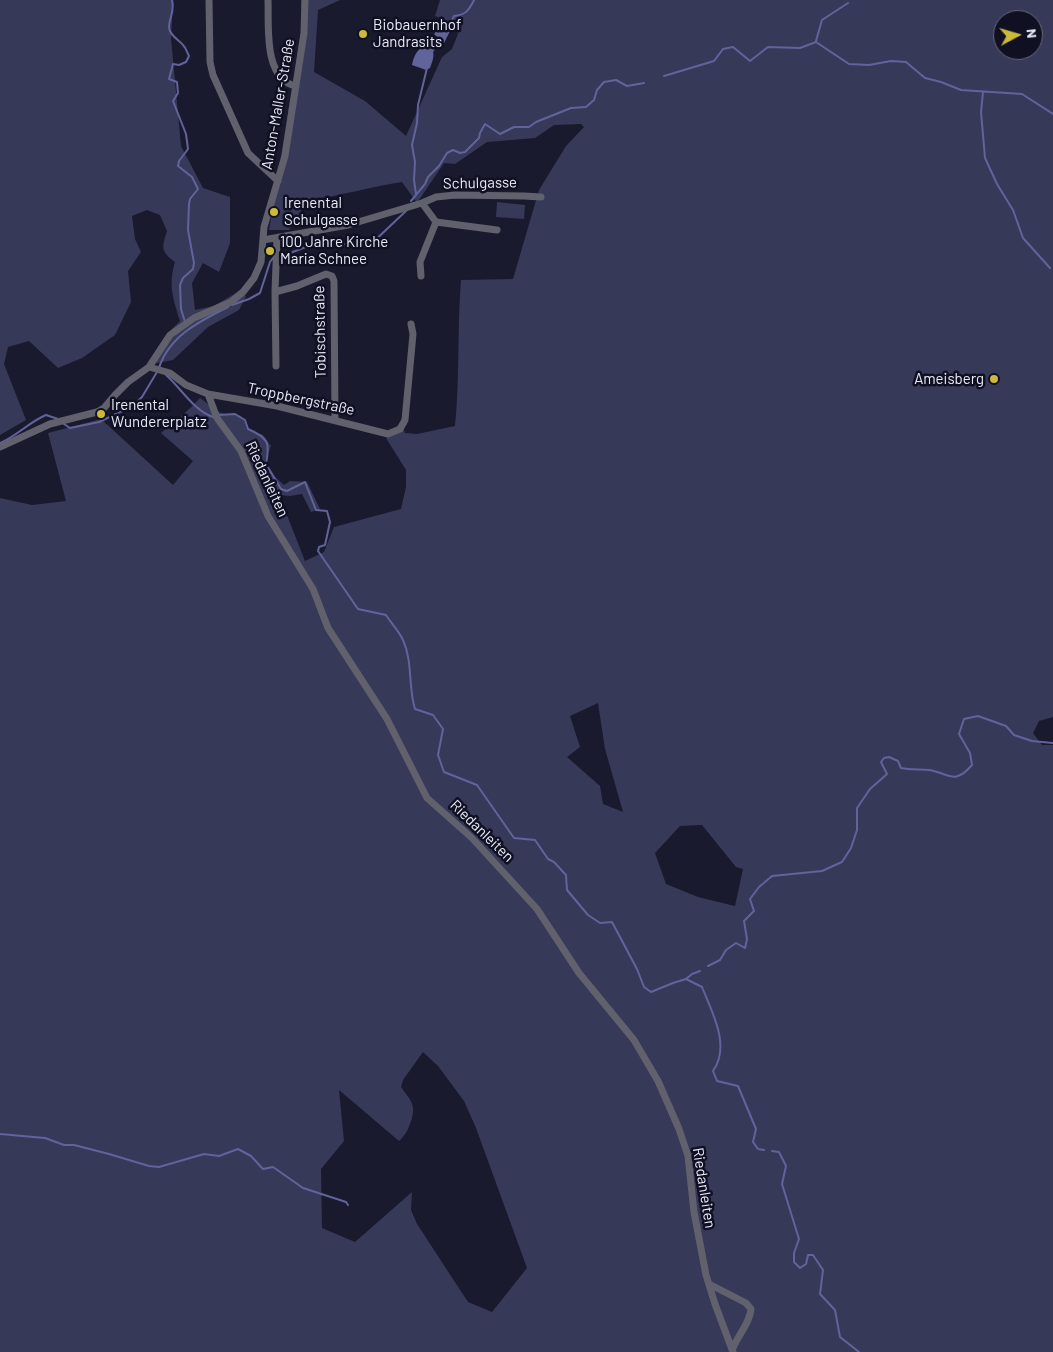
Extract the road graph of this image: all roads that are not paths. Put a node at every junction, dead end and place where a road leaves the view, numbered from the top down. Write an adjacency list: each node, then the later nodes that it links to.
1 (209, 0): 5 (street)
2 (268, 0): 4 (street)
3 (305, 0): 4 (street, Anton-Maller-Straße)
4 (296, 86): 5 (street, Anton-Maller-Straße)
5 (278, 181): 11 (street, Anton-Maller-Straße)
6 (541, 197): 7 (street, Schulgasse)
7 (422, 203): 8 (street); 10 (street, Schulgasse)
8 (436, 222): 9 (street); 12 (street)
9 (497, 230)
10 (277, 238): 11 (street, Schulgasse); 13 (street)
11 (263, 240): 16 (street, Anton-Maller-Straße)
12 (420, 276)
13 (275, 292): 15 (street); 18 (street, Tobischstraße)
14 (411, 324): 18 (street, Troppbergstraße)
15 (276, 366)
16 (152, 367): 17 (street); 19 (street)
17 (208, 394): 18 (street, Troppbergstraße); 20 (street, Riedanleiten)
18 (335, 419)
19 (0, 447)
20 (709, 1284): 21 (street, Riedanleiten); 21 (street)
21 (733, 1350)

